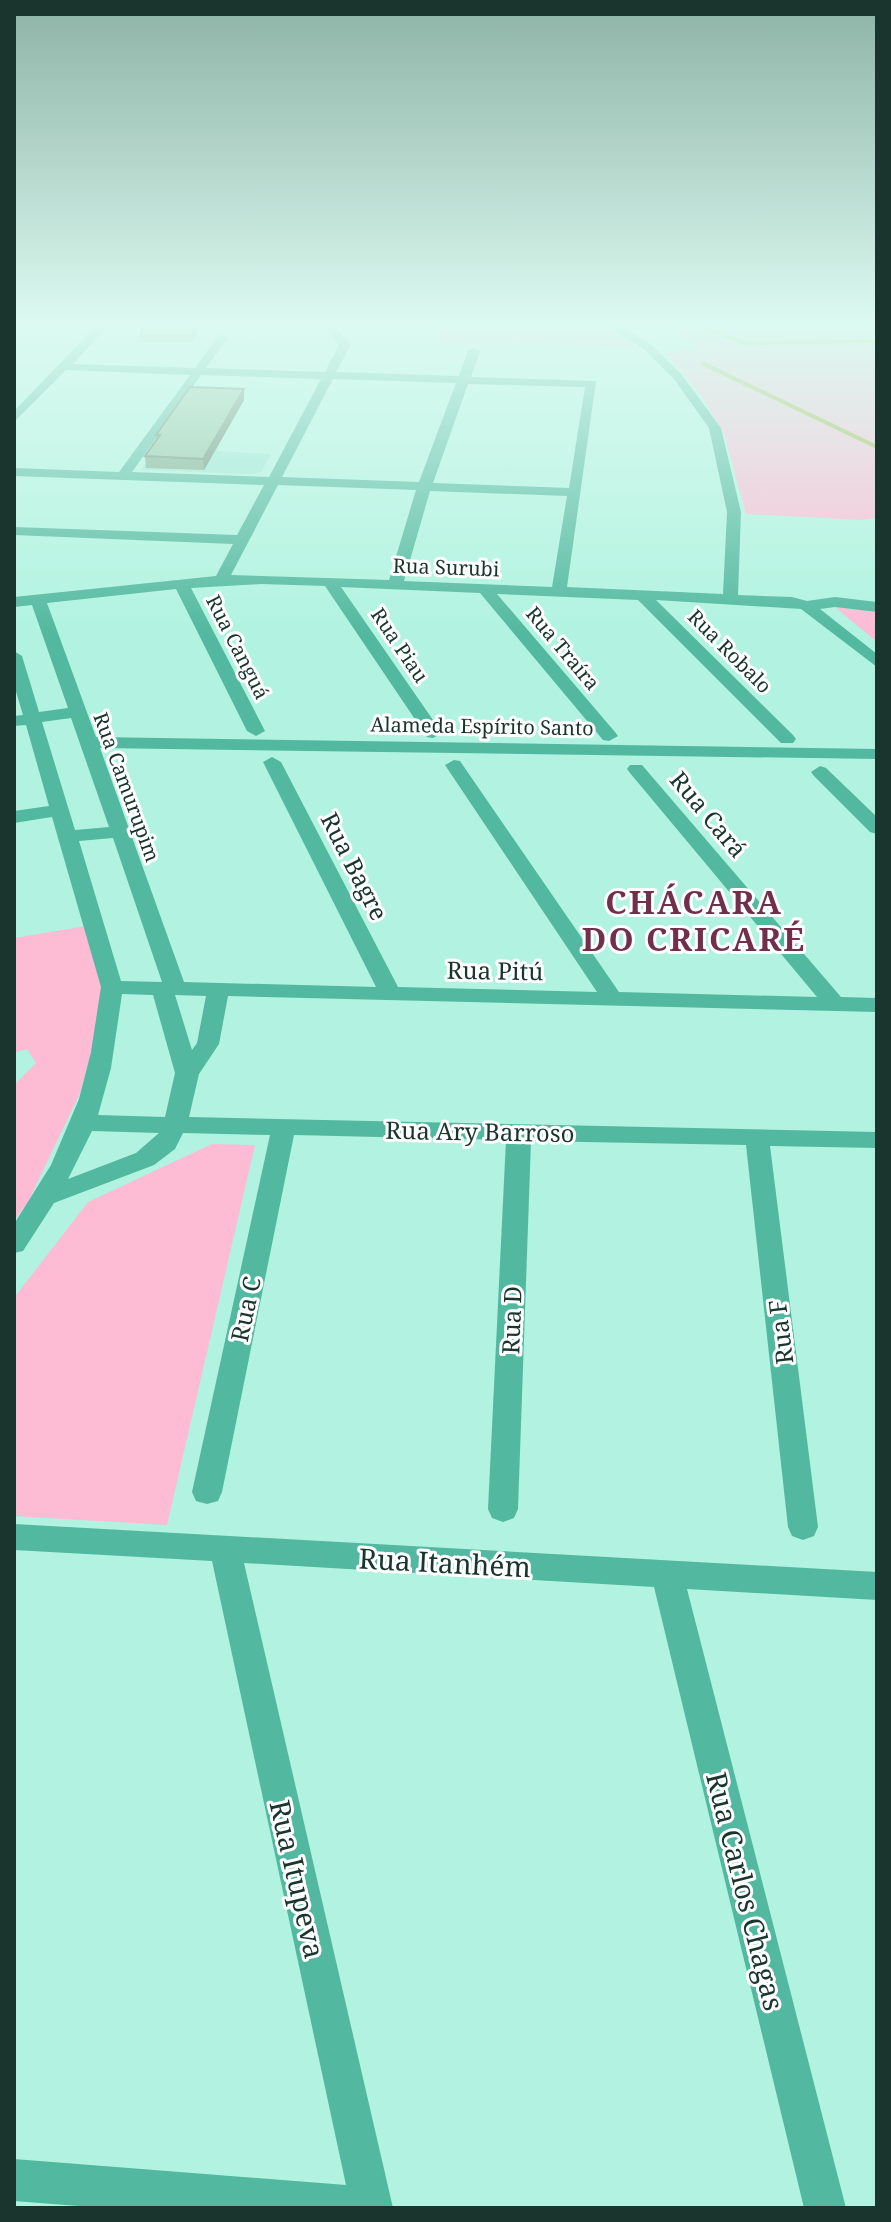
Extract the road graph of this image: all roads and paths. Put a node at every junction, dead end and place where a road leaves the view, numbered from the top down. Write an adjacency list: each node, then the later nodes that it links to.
1 (158, 428): 7 (street)
2 (302, 428): 8 (street)
3 (446, 428): 9 (street)
4 (585, 428): 10 (street)
5 (715, 428): 21 (street)
6 (14, 472): 7 (street)
7 (123, 476): 8 (street)
8 (272, 483): 9 (street); 12 (street)
9 (424, 488): 10 (street); 16 (street)
10 (575, 492): 18 (street)
11 (14, 531): 12 (street)
12 (242, 540): 13 (street)
13 (221, 580): 14 (street, Rua Surubi); 15 (street, Rua Surubi)
14 (330, 582): 16 (street, Rua Surubi); 30 (street, Rua Piau)
15 (181, 584): 20 (street, Rua Surubi); 29 (street, Rua Canguá)
16 (395, 585): 17 (street, Rua Surubi)
17 (484, 588): 18 (street, Rua Surubi); 31 (street, Rua Traíra)
18 (559, 592): 19 (street, Rua Surubi)
19 (642, 595): 21 (street, Rua Surubi); 32 (street, Rua Robalo)
20 (38, 599): 22 (street, Rua Surubi); 27 (street, Rua Camurupim)
21 (730, 599): 23 (street, Rua Surubi)
22 (14, 602)
23 (807, 606): 24 (street, Rua Surubi); 26 (street)
24 (877, 607)
25 (14, 656): 28 (street)
26 (877, 662)
27 (76, 712): 28 (street); 33 (street, Rua Camurupim)
28 (24, 720): 39 (street)
29 (256, 731)
30 (433, 733)
31 (609, 736)
32 (787, 739)
33 (87, 742): 34 (street, Alameda Espírito Santo); 42 (street, Rua Camurupim)
34 (877, 754)
35 (272, 762): 47 (street, Rua Bagre)
36 (454, 765): 48 (street)
37 (636, 769): 49 (street, Rua Cará)
38 (820, 772): 41 (street)
39 (59, 810): 40 (street); 43 (street)
40 (14, 817)
41 (877, 828)
42 (120, 832): 43 (street); 45 (street, Rua Camurupim)
43 (67, 836): 44 (street)
44 (112, 987): 45 (street, Rua Pitú); 52 (street)
45 (169, 989): 46 (street, Rua Pitú); 51 (street, Rua Camurupim)
46 (218, 990): 47 (street, Rua Pitú); 51 (street)
47 (391, 994): 48 (street, Rua Pitú)
48 (613, 999): 49 (street, Rua Pitú)
49 (835, 1004): 50 (street, Rua Pitú)
50 (877, 1005)
51 (187, 1073): 53 (street)
52 (82, 1123): 53 (street, Rua Ary Barroso); 58 (street)
53 (175, 1124): 54 (street, Rua Ary Barroso); 58 (street)
54 (284, 1126): 55 (street, Rua Ary Barroso); 60 (street, Rua C)
55 (519, 1132): 56 (street, Rua Ary Barroso); 61 (street, Rua D)
56 (757, 1137): 57 (street, Rua Ary Barroso); 62 (street, Rua F)
57 (877, 1140)
58 (45, 1197): 59 (street)
59 (14, 1244)
60 (207, 1492)
61 (503, 1509)
62 (803, 1527)
63 (14, 1537): 64 (street, Rua Itanhém)
64 (225, 1550): 65 (street, Rua Itanhém); 68 (street, Rua Itupeva)
65 (667, 1574): 66 (street, Rua Itanhém); 69 (street, Rua Carlos Chagas)
66 (877, 1586)
67 (14, 2180): 68 (street)
68 (372, 2208)
69 (825, 2208)

